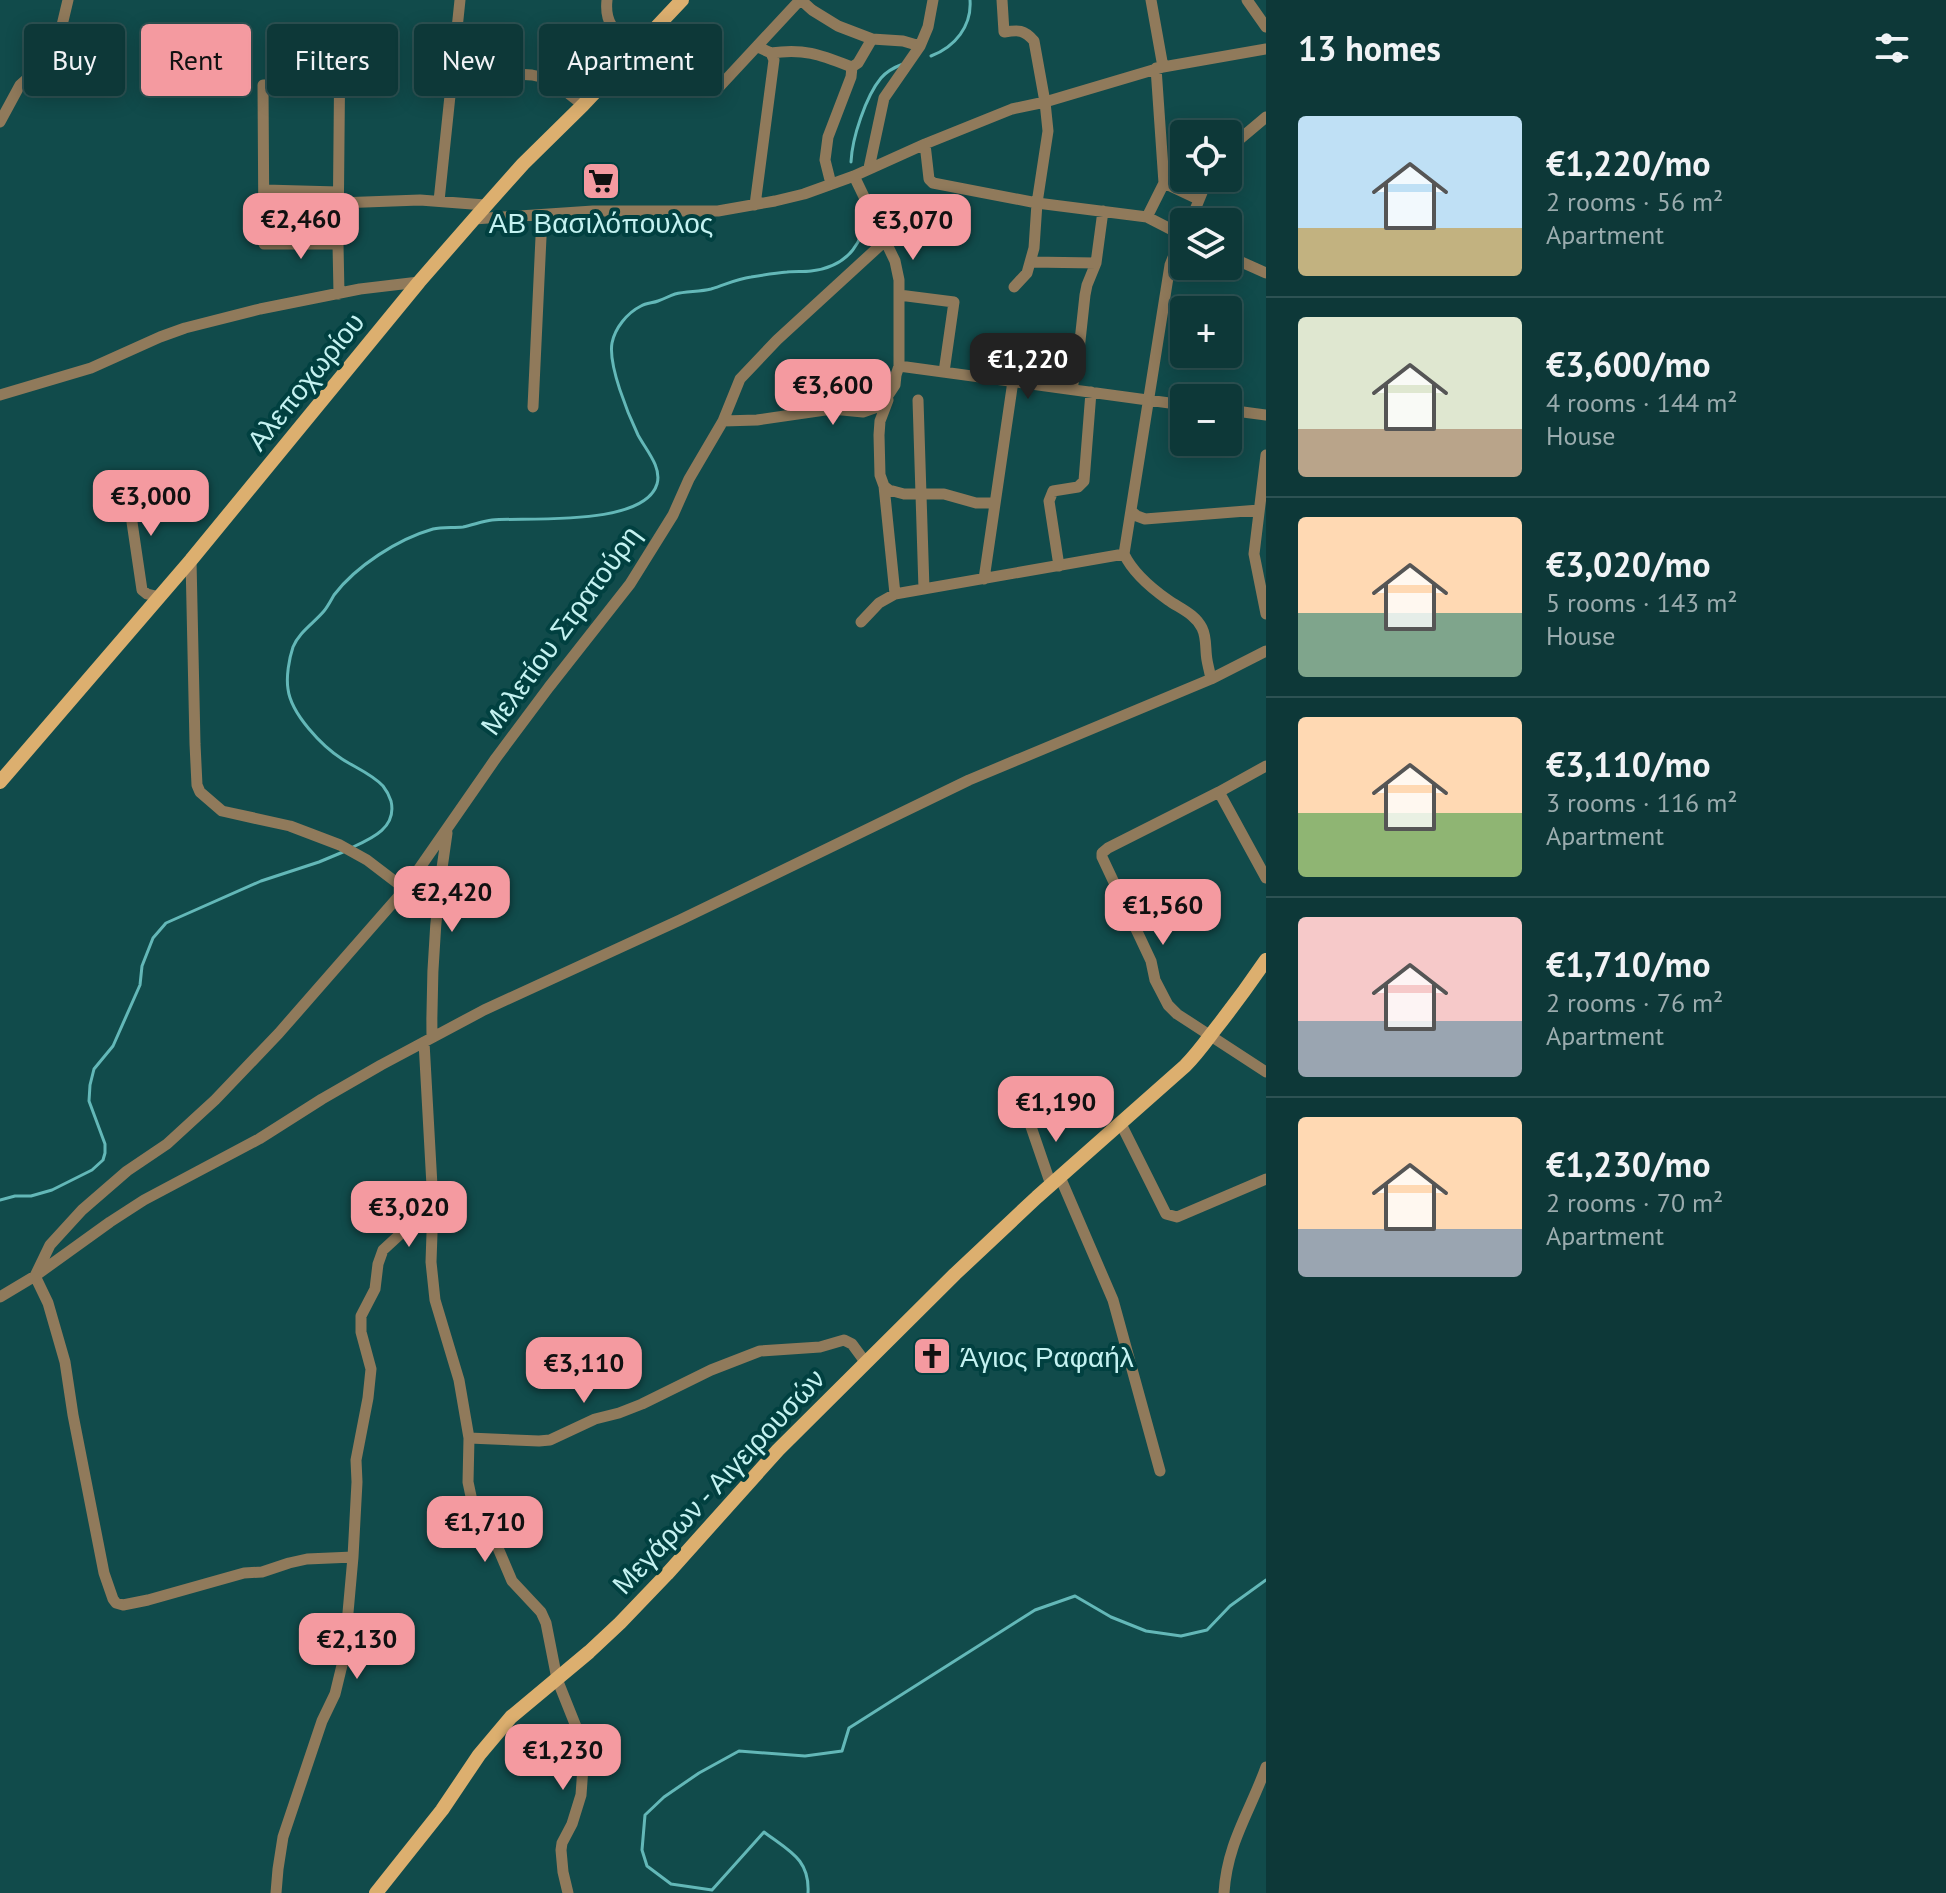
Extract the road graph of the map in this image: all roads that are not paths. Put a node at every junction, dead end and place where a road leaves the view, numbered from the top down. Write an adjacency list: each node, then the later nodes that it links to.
1 (68, 0): 30 (street)
2 (460, 0): 10 (street)
3 (607, 0): 11 (street)
4 (682, 0): 12 (main road)
5 (800, 0): 14 (street); 16 (street)
6 (933, 0): 15 (street)
7 (1002, 0): 27 (street)
8 (1151, 0): 20 (street)
9 (1247, 0): 13 (street)
10 (458, 24)
11 (612, 24)
12 (660, 24)
13 (1266, 27)
14 (872, 39): 15 (street); 19 (street)
15 (920, 46): 33 (street)
16 (758, 47): 18 (street); 22 (street)
17 (1266, 49): 20 (street)
18 (771, 53): 19 (street); 44 (street)
19 (852, 67): 36 (street)
20 (1160, 68): 27 (street); 35 (street)
21 (523, 74): 28 (street)
22 (722, 84)
23 (267, 85): 37 (street)
24 (339, 96): 39 (street)
25 (450, 96): 41 (street)
26 (591, 96): 28 (main road, Αλεποχωρίου)
27 (1045, 102): 32 (street); 42 (street)
28 (583, 105): 43 (main road, Αλεποχωρίου)
29 (1266, 117): 31 (street)
30 (0, 122)
31 (1242, 137)
32 (925, 144): 33 (street); 42 (street)
33 (869, 168): 34 (street)
34 (854, 176): 36 (street); 51 (street)
35 (1164, 183): 40 (street); 48 (street)
36 (831, 184): 44 (street)
37 (265, 190): 39 (street); 52 (street)
38 (1201, 192): 40 (street)
39 (338, 198): 41 (street); 52 (street)
40 (1198, 199): 45 (street)
41 (439, 201): 43 (street)
42 (1037, 203): 46 (street); 53 (street)
43 (485, 205): 49 (main road, Αλεποχωρίου)
44 (755, 205): 47 (street)
45 (1195, 208)
46 (1103, 211): 48 (street); 55 (street)
47 (542, 216): 49 (street); 72 (street)
48 (1147, 217): 50 (street)
49 (474, 219): 58 (main road, Αλεποχωρίου)
50 (1170, 229)
51 (886, 240): 61 (street); 75 (street, Μελετίου Στρατούρη)
52 (338, 244): 60 (street)
53 (1031, 262): 55 (street); 59 (street)
54 (1242, 262): 57 (street)
55 (1096, 263): 65 (street)
56 (1170, 265): 70 (street)
57 (1266, 273)
58 (419, 282): 60 (street); 84 (main road, Αλεποχωρίου)
59 (1014, 287)
60 (339, 294): 68 (street)
61 (899, 295): 62 (street); 63 (street)
62 (899, 366): 63 (street); 66 (street)
63 (944, 372): 64 (street)
64 (1013, 381): 65 (street); 80 (street)
65 (1072, 389): 67 (street)
66 (891, 392): 75 (street); 77 (street)
67 (1091, 392): 70 (street); 85 (street)
68 (0, 395)
69 (918, 400): 79 (street)
70 (1149, 401): 71 (street); 82 (street)
71 (1170, 403)
72 (533, 407)
73 (1242, 412): 74 (street)
74 (1266, 415)
75 (723, 421): 97 (street, Μελετίου Στρατούρη)
76 (1266, 455): 81 (street)
77 (884, 486): 79 (street); 88 (street)
78 (128, 495): 89 (street)
79 (920, 495): 80 (street); 87 (street)
80 (995, 503): 86 (street)
81 (1259, 510): 82 (street); 90 (street)
82 (1131, 511): 83 (street)
83 (1124, 554): 85 (street); 93 (street)
84 (191, 560): 89 (main road, Αλεποχωρίου); 99 (street)
85 (1059, 566): 86 (street)
86 (984, 579): 87 (street)
87 (924, 589): 88 (street)
88 (895, 594): 91 (street)
89 (160, 597): 95 (main road, Αλεποχωρίου)
90 (1266, 614)
91 (861, 622)
92 (1266, 651): 93 (street)
93 (1211, 679): 102 (street)
94 (1266, 766): 96 (street)
95 (0, 782)
96 (1219, 792): 98 (street); 101 (street)
97 (448, 829): 99 (street, Μελετίου Στρατούρη); 102 (street)
98 (1266, 878)
99 (405, 889): 109 (street, Μελετίου Στρατούρη)
100 (1266, 960): 101 (main road, Μεγάρων - Αιγειρουσών)
101 (1210, 1036): 103 (street); 105 (main road, Μεγάρων - Αιγειρουσών)
102 (428, 1040): 108 (street); 109 (street)
103 (1266, 1072)
104 (1027, 1115): 107 (street)
105 (1121, 1124): 106 (street); 107 (main road, Μεγάρων - Αιγειρουσών)
106 (1266, 1179)
107 (1056, 1181): 111 (main road, Μεγάρων - Αιγειρουσών); 113 (street)
108 (433, 1204): 112 (street); 114 (street)
109 (35, 1276): 110 (street); 114 (street)
110 (0, 1297)
111 (866, 1363): 112 (street); 115 (main road, Μεγάρων - Αιγειρουσών)
112 (469, 1438): 115 (street)
113 (1160, 1471)
114 (353, 1557): 117 (street)
115 (557, 1679): 118 (main road, Μεγάρων - Αιγειρουσών); 119 (street)
116 (1266, 1767): 120 (street)
117 (276, 1893)
118 (376, 1893)
119 (568, 1893)
120 (1224, 1893)

